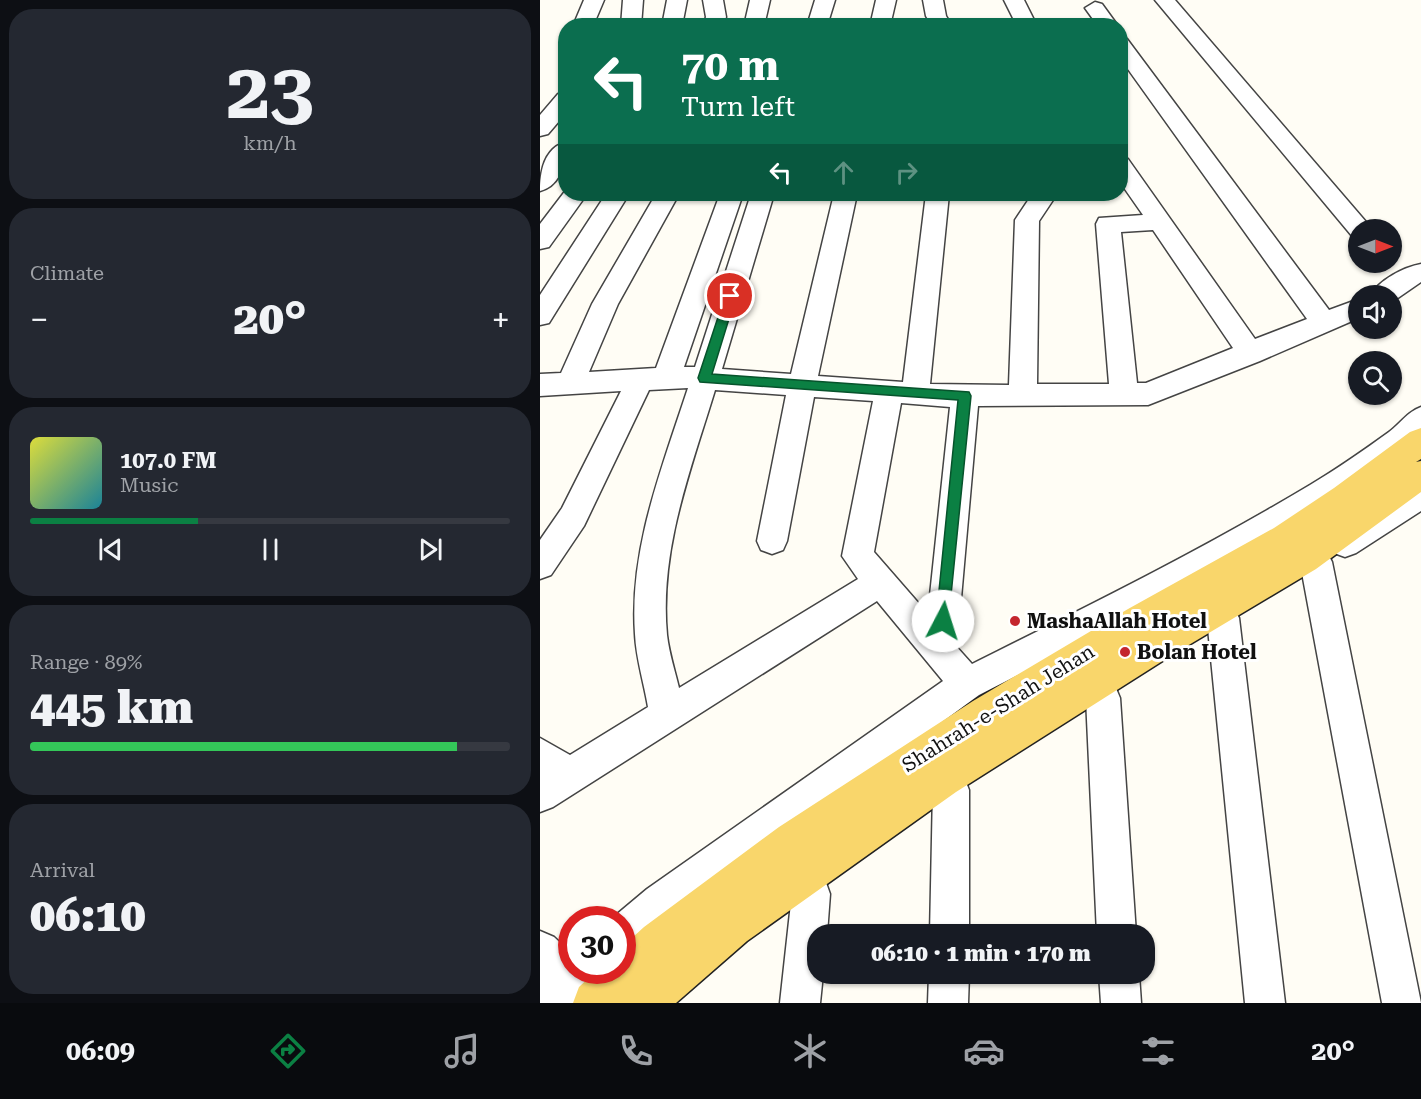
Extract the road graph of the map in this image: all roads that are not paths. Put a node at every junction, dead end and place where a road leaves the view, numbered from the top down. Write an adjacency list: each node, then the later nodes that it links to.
1 (594, 0): 12 (street)
2 (633, 0): 13 (street)
3 (677, 0): 14 (street)
4 (713, 0): 15 (street)
5 (760, 0): 16 (street)
6 (825, 0): 17 (street)
7 (886, 0): 18 (street)
8 (933, 0): 19 (street)
9 (1014, 0): 20 (street)
10 (1165, 0): 36 (street)
11 (1095, 8): 21 (street)
12 (587, 18)
13 (632, 18)
14 (674, 18)
15 (716, 18)
16 (756, 18)
17 (819, 18)
18 (881, 18)
19 (937, 18)
20 (1023, 18)
21 (1102, 18)
22 (1128, 54): 43 (street)
23 (558, 112): 24 (street)
24 (550, 125)
25 (558, 159): 27 (street)
26 (1128, 176): 37 (street)
27 (540, 183)
28 (570, 201): 38 (street)
29 (613, 201): 42 (street)
30 (662, 201): 48 (street)
31 (729, 201): 46 (street)
32 (761, 201): 45 (street)
33 (844, 201): 47 (street)
34 (937, 201): 49 (street)
35 (1040, 201): 51 (street)
36 (1352, 219)
37 (1160, 222): 44 (street); 50 (street)
38 (540, 241)
39 (1405, 272): 40 (street)
40 (1393, 285)
41 (1348, 313): 43 (street)
42 (540, 316)
43 (1324, 323): 44 (street)
44 (1251, 354): 50 (street)
45 (704, 378): 46 (street); 47 (street); 64 (street)
46 (653, 379): 48 (street); 58 (street)
47 (802, 385): 49 (street); 56 (street)
48 (550, 389)
49 (902, 393): 52 (street); 59 (street)
50 (1124, 394): 51 (street)
51 (1023, 395): 52 (street)
52 (965, 396): 61 (street)
53 (1421, 418): 62 (street)
54 (1421, 441): 75 (main road, Shahrah-e-Shah Jehan)
55 (1420, 494): 57 (street); 76 (main road, Shahrah-e-Shah Jehan)
56 (772, 541)
57 (1316, 562): 60 (street); 82 (street)
58 (540, 565)
59 (880, 582): 62 (street); 64 (street)
60 (1223, 618): 63 (street); 81 (street)
61 (943, 621)
62 (967, 684): 69 (street)
63 (1103, 698): 67 (street); 71 (street)
64 (667, 714): 66 (street)
65 (540, 755): 66 (street)
66 (554, 785)
67 (951, 790): 68 (street); 70 (street)
68 (811, 894): 77 (street); 78 (street)
69 (636, 924)
70 (949, 924)
71 (1116, 924)
72 (540, 951): 75 (street)
73 (949, 984): 79 (street)
74 (1120, 984): 80 (street)
75 (573, 990)
76 (645, 1003)
77 (671, 1003)
78 (800, 1003)
79 (948, 1003)
80 (1121, 1003)
81 (1265, 1003)
82 (1402, 1003)

